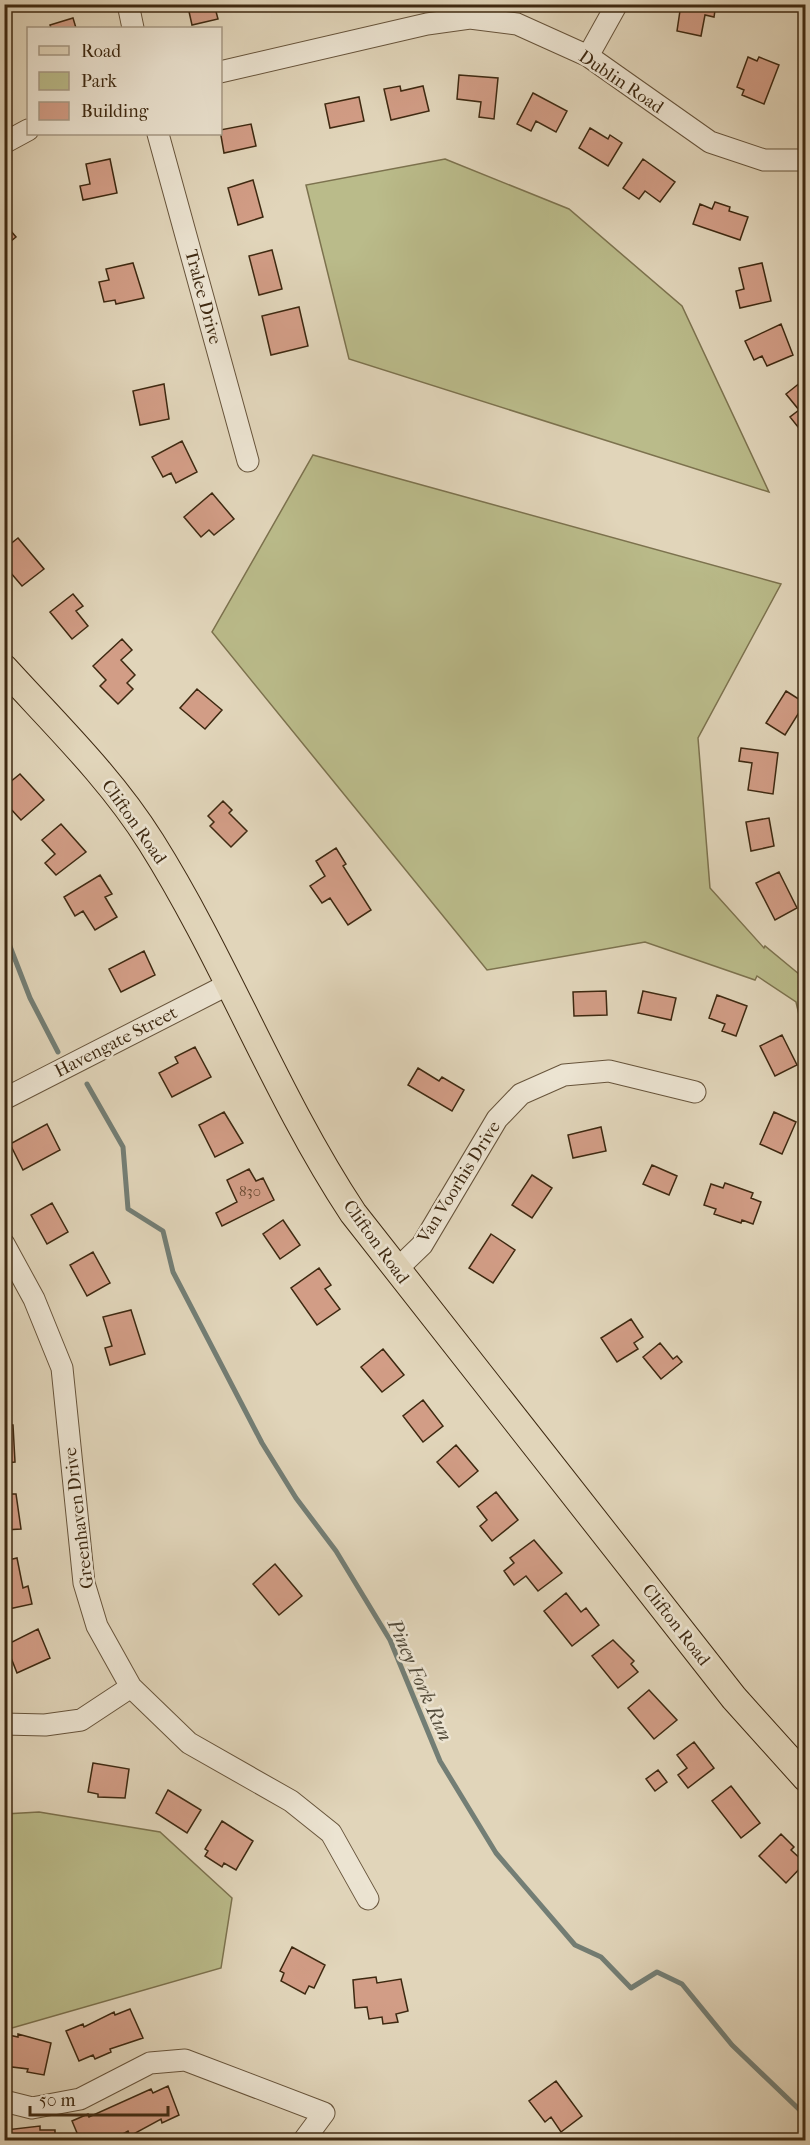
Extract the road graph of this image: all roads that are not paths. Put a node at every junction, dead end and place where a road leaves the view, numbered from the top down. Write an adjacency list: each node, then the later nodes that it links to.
1 (128, 4): 3 (street)
2 (617, 4): 4 (street)
3 (133, 27)
4 (588, 56): 5 (street, Dublin Road); 9 (street, Dublin Road)
5 (222, 72)
6 (27, 131): 8 (street)
7 (159, 135): 10 (street, Tralee Drive)
8 (4, 143)
9 (806, 160)
10 (248, 461)
11 (4, 668): 12 (main road, Clifton Road)
12 (227, 985): 14 (street, Havengate Street); 16 (main road, Clifton Road)
13 (695, 1092): 16 (street, Van Voorhis Drive)
14 (4, 1099)
15 (4, 1244): 17 (street, Greenhaven Drive)
16 (396, 1270): 19 (main road, Clifton Road)
17 (130, 1687): 18 (street); 20 (street, Greenhaven Drive)
18 (4, 1725)
19 (806, 1778)
20 (368, 1899)
21 (4, 2101): 22 (street)
22 (304, 2140)

